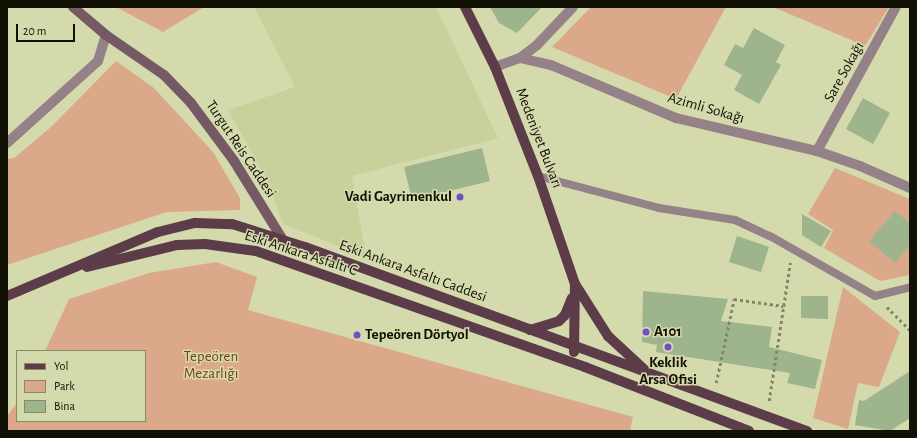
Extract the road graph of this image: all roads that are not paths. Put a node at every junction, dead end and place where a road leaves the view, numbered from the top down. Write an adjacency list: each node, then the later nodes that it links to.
1 (73, 7): 5 (street, Turgut Reis Caddesi)
2 (465, 7): 7 (main road, Medeniyet Bulvarı)
3 (573, 7): 6 (street)
4 (896, 7): 9 (street, Sare Sokağı)
5 (106, 35): 8 (street); 12 (street, Turgut Reis Caddesi)
6 (520, 58): 7 (street); 9 (street, Azimli Sokağı)
7 (495, 67): 10 (main road, Medeniyet Bulvarı)
8 (7, 143)
9 (817, 150): 11 (street, Azimli Sokağı)
10 (538, 176): 14 (main road, Medeniyet Bulvarı); 15 (lane)
11 (910, 188)
12 (283, 240): 13 (main road, Eski Ankara Asfaltı Caddesi); 17 (main road, Eski Ankara Asfaltı Caddesi)
13 (56, 275): 16 (main road, Eski Ankara Asfaltı Caddesi); 19 (main road, Eski Ankara Asfaltı C)
14 (575, 284): 17 (main road); 18 (main road, Medeniyet Bulvarı); 20 (main road, Medeniyet Bulvarı)
15 (910, 287)
16 (7, 296)
17 (529, 330): 18 (main road, Eski Ankara Asfaltı Caddesi)
18 (574, 347): 19 (main road, Medeniyet Bulvarı); 20 (main road, Eski Ankara Asfaltı Caddesi)
19 (574, 363): 21 (main road)
20 (650, 374): 23 (main road, Eski Ankara Asfaltı Caddesi)
21 (738, 429): 22 (main road)
22 (749, 431)
23 (807, 431)

